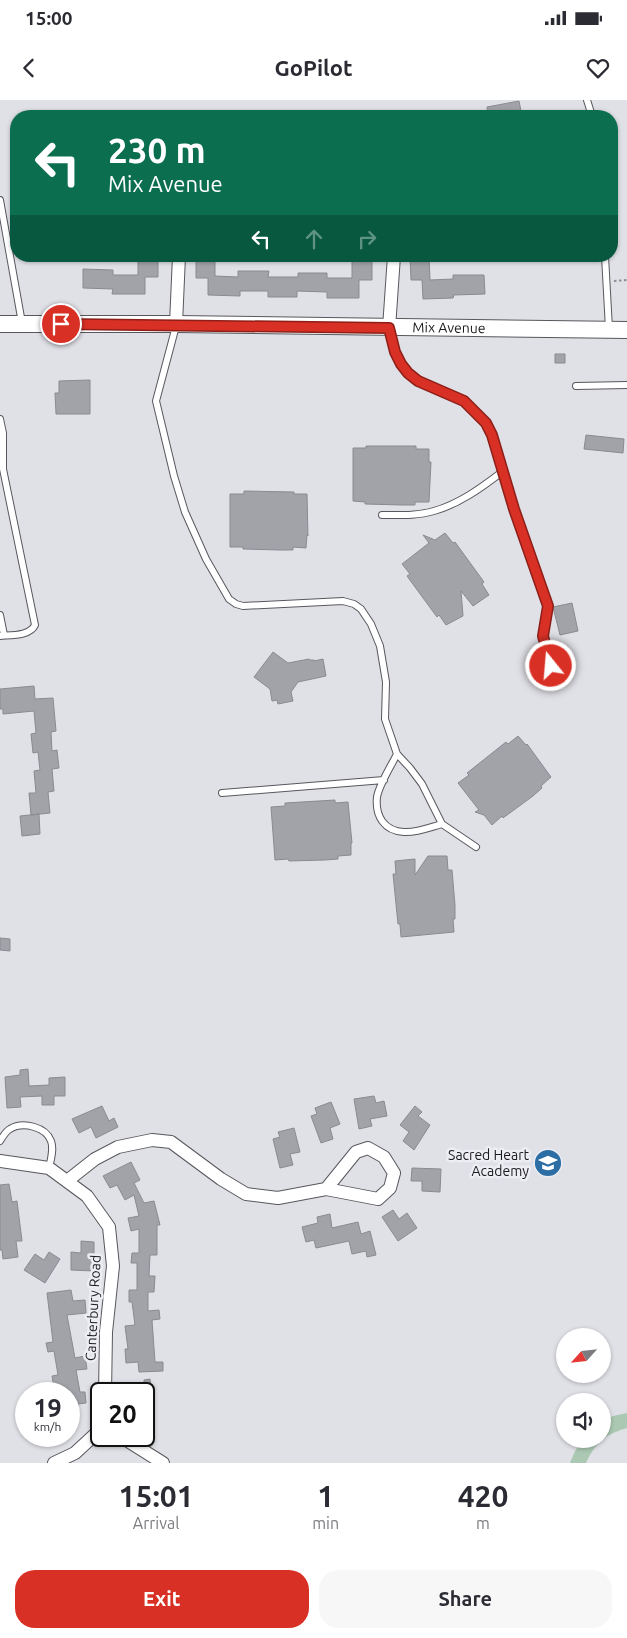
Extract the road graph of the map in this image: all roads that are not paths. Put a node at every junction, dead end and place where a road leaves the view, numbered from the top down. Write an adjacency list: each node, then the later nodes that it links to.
1 (0, 200): 2 (lane)
2 (10, 248)
3 (13, 262): 8 (lane)
4 (179, 262): 9 (street)
5 (394, 262): 10 (street)
6 (605, 262): 11 (lane)
7 (0, 324): 8 (street, Mix Avenue)
8 (22, 324): 9 (street, Mix Avenue)
9 (176, 324): 10 (street, Mix Avenue); 22 (lane)
10 (389, 328): 11 (street, Mix Avenue); 16 (lane)
11 (609, 330): 12 (street, Mix Avenue)
12 (627, 330)
13 (627, 385): 14 (lane)
14 (576, 386)
15 (0, 419): 17 (lane)
16 (502, 472): 18 (lane); 21 (lane)
17 (3, 489): 20 (lane)
18 (382, 515)
19 (0, 615): 20 (lane)
20 (2, 636)
21 (553, 678)
22 (397, 754): 23 (lane); 25 (lane)
23 (384, 780): 24 (lane); 25 (lane)
24 (222, 793)
25 (442, 824): 26 (lane)
26 (476, 847)
27 (0, 1141): 29 (lane)
28 (0, 1161): 29 (street, Canterbury Road)
29 (49, 1168): 30 (street, Canterbury Road)
30 (67, 1181): 31 (street); 32 (street, Canterbury Road)
31 (326, 1189): 31 (street)
32 (105, 1382)
33 (90, 1439): 35 (street)
34 (138, 1447): 36 (street)
35 (54, 1463)
36 (163, 1463)

